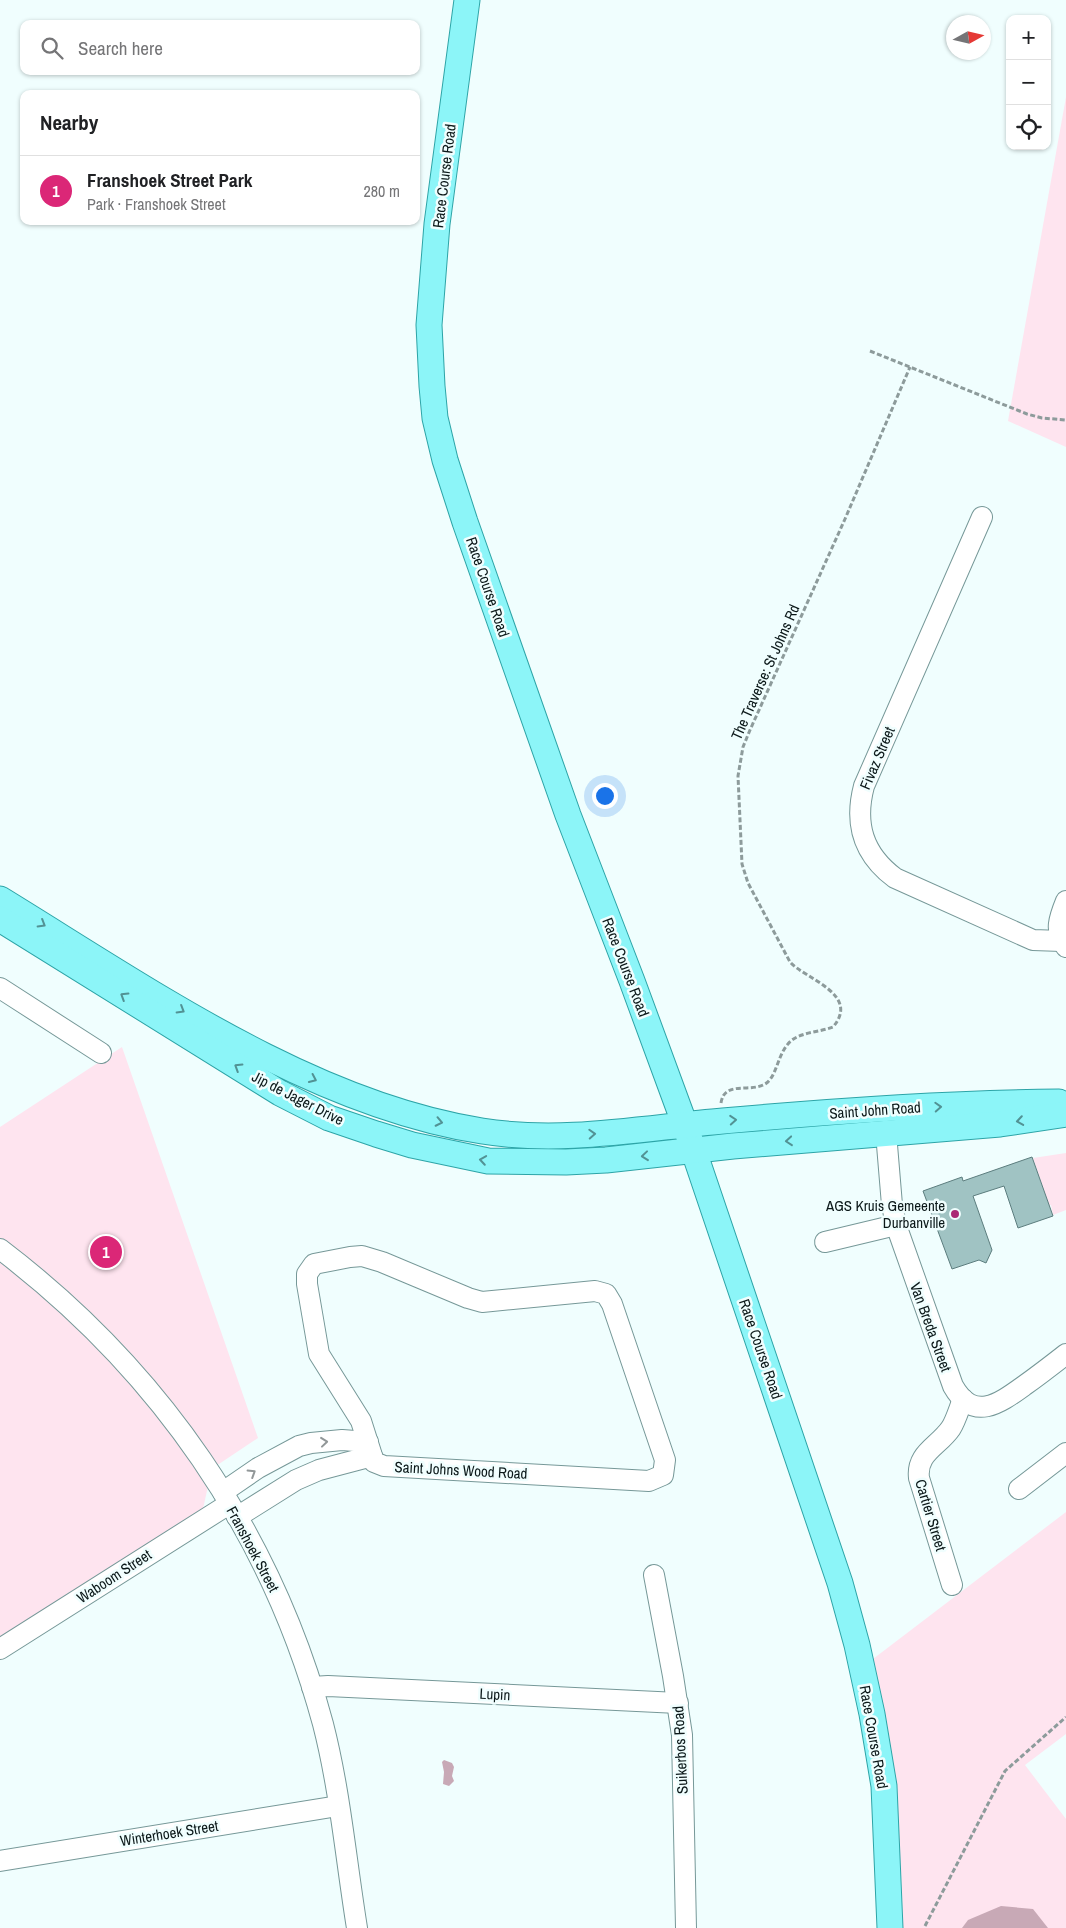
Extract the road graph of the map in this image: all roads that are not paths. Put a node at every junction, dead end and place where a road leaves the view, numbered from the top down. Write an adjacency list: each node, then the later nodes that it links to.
1 (467, 0): 11 (main road, Race Course Road)
2 (982, 517): 6 (street, Fivaz Street)
3 (0, 899): 11 (main road, Jip de Jager Drive, one-way to 11)
4 (1066, 901): 6 (street)
5 (0, 919): 13 (main road, Jip de Jager Drive, one-way to 5)
6 (1064, 944)
7 (0, 988): 8 (street)
8 (101, 1053)
9 (1066, 1102): 11 (main road, Saint John Road, one-way to 9)
10 (1066, 1114): 12 (main road, Saint John Road, one-way to 12)
11 (685, 1125): 13 (main road, Race Course Road)
12 (886, 1133): 13 (main road, Saint John Road, one-way to 13); 14 (street, Van Breda Street)
13 (694, 1150): 32 (main road, Race Course Road)
14 (896, 1225): 15 (street); 18 (street, Van Breda Street)
15 (825, 1242)
16 (0, 1249): 22 (street, Franshoek Street)
17 (1063, 1362): 18 (street)
18 (963, 1399): 24 (street, Cartier Street)
19 (370, 1449): 19 (street, Saint Johns Wood Road); 22 (street); 22 (street, one-way to 19)
20 (1066, 1453): 21 (street)
21 (1019, 1489)
22 (230, 1504): 25 (street, Waboom Street); 26 (street, Franshoek Street)
23 (654, 1575): 27 (street, Suikerbos Road)
24 (952, 1585)
25 (0, 1649)
26 (312, 1687): 27 (street, Lupin); 28 (street, Franshoek Street)
27 (678, 1703): 31 (street, Suikerbos Road)
28 (338, 1806): 29 (street, Winterhoek Street); 30 (street, Franshoek Street)
29 (0, 1861)
30 (356, 1928)
31 (686, 1928)
32 (890, 1928)

